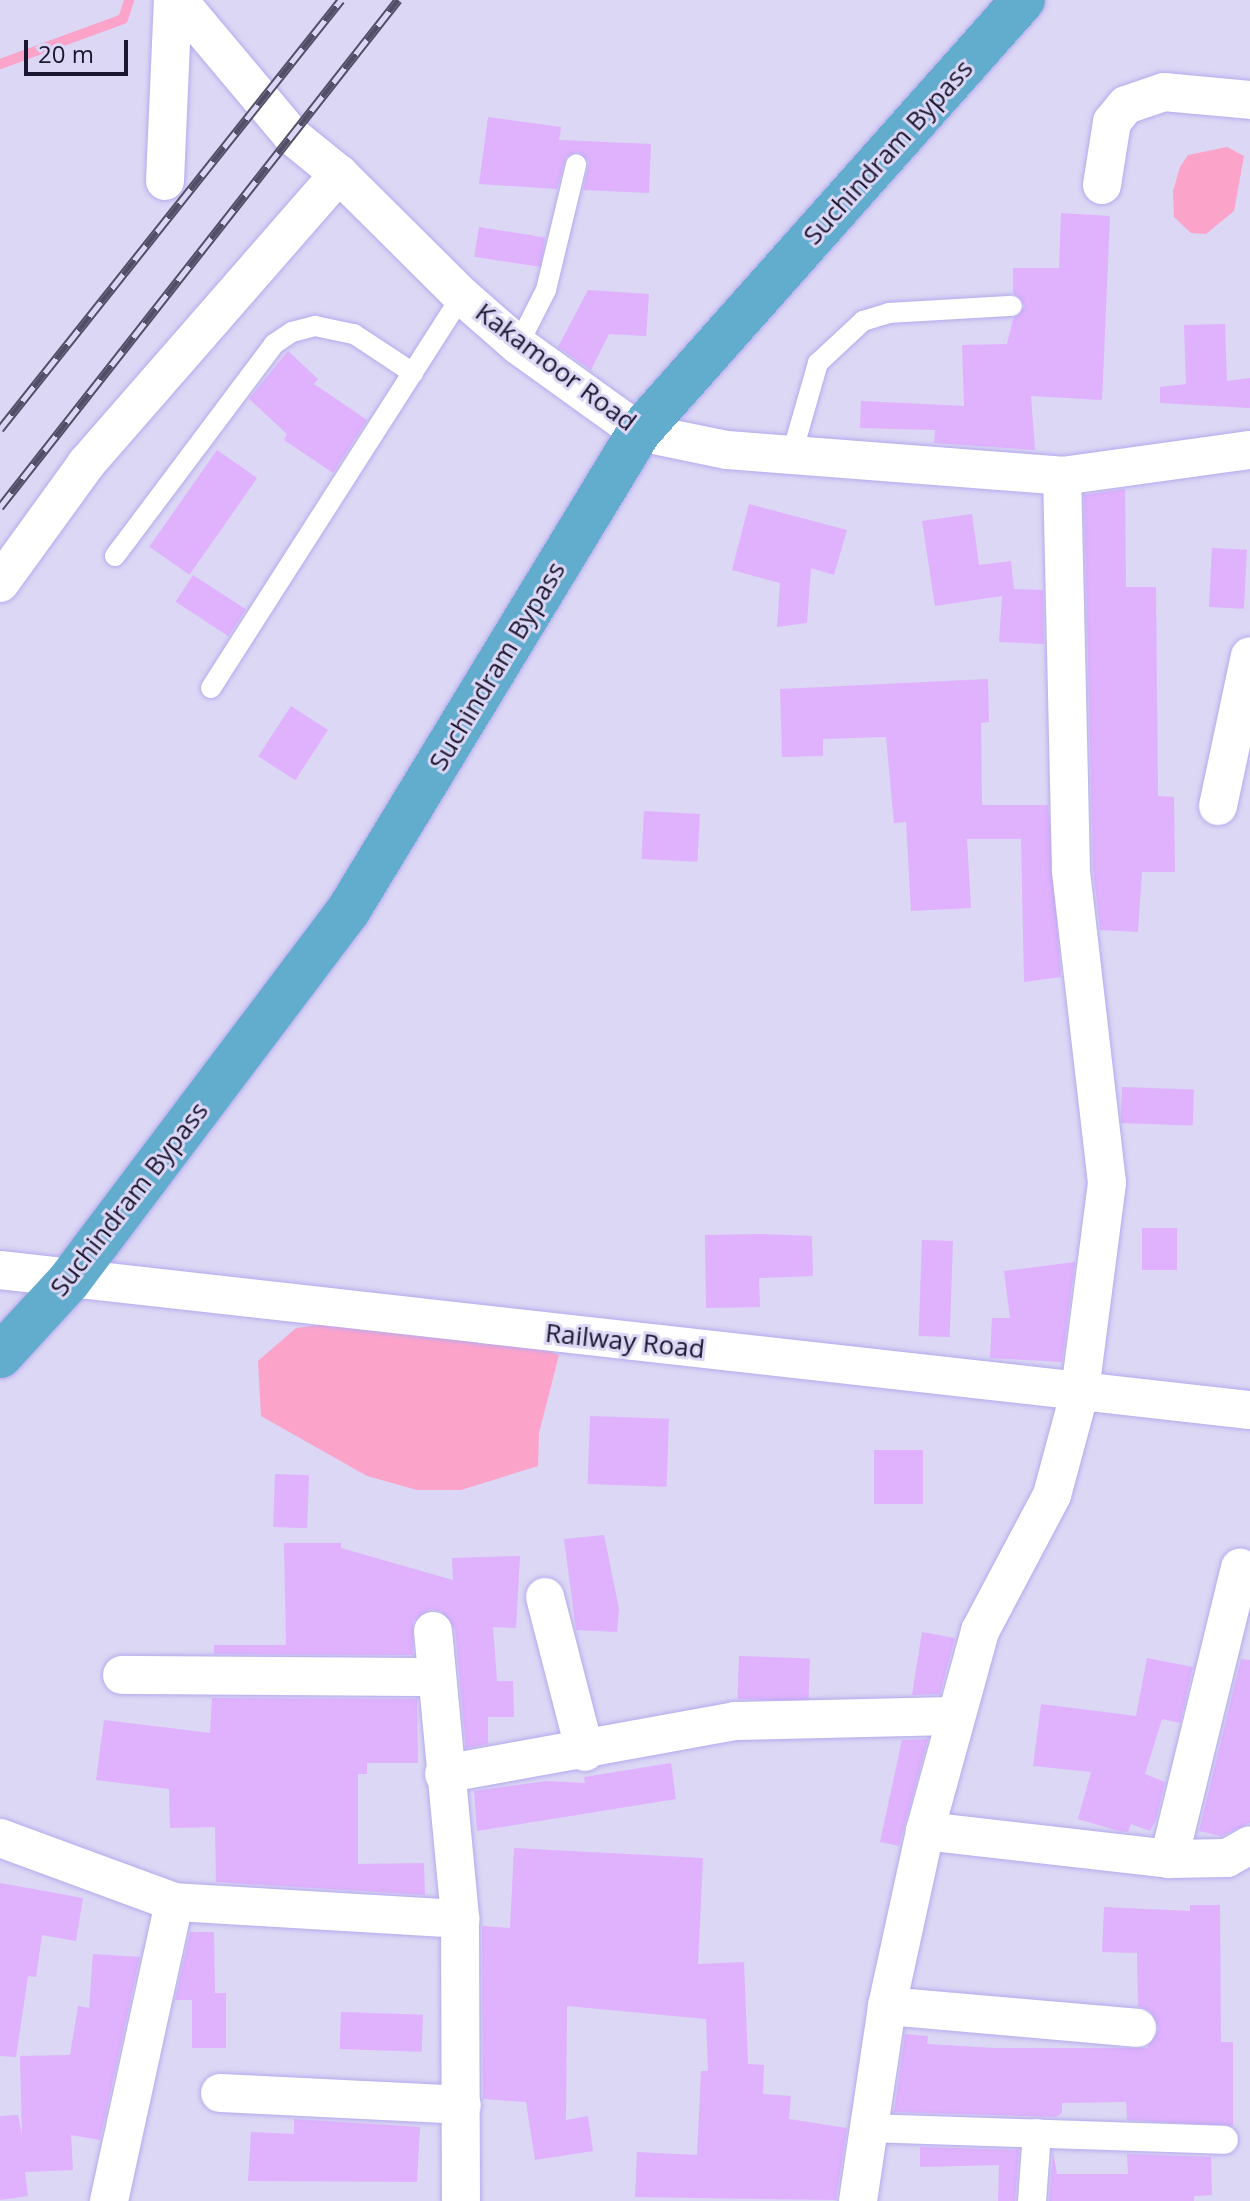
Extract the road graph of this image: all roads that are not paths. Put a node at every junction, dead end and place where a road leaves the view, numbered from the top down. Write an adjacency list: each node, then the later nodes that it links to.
1 (176, 0): 5 (street, Kakamoor Road); 6 (street)
2 (1023, 0): 12 (highway, Suchindram Bypass)
3 (1250, 100): 7 (street)
4 (576, 165): 10 (lane)
5 (339, 174): 8 (street, Kakamoor Road); 17 (street)
6 (165, 181)
7 (1102, 185)
8 (462, 296): 10 (street, Kakamoor Road); 11 (lane)
9 (1012, 306): 14 (lane)
10 (518, 345): 12 (street, Kakamoor Road)
11 (413, 373): 16 (lane); 19 (lane)
12 (639, 432): 14 (street, Kakamoor Road); 22 (highway, Suchindram Bypass)
13 (1250, 450): 15 (street, Kakamoor Road)
14 (791, 457): 15 (street, Kakamoor Road)
15 (1062, 476): 24 (street)
16 (115, 556)
17 (0, 583)
18 (1250, 656): 20 (street)
19 (211, 688)
20 (1218, 806)
21 (0, 1270): 22 (street, Railway Road)
22 (69, 1281): 23 (highway, Suchindram Bypass); 24 (street, Railway Road)
23 (0, 1356)
24 (1080, 1391): 25 (street, Railway Road); 31 (street)
25 (1250, 1410)
26 (1240, 1568): 37 (street)
27 (545, 1597): 32 (street)
28 (433, 1631): 30 (street)
29 (122, 1675): 30 (street)
30 (434, 1677): 33 (street)
31 (954, 1716): 32 (street); 34 (street)
32 (585, 1752): 33 (street)
33 (444, 1774): 39 (street)
34 (925, 1831): 37 (street); 40 (street)
35 (0, 1838): 38 (street)
36 (1250, 1845): 37 (street)
37 (1169, 1859)
38 (174, 1902): 39 (street); 47 (street)
39 (460, 1919): 43 (street)
40 (887, 2006): 41 (street); 44 (street)
41 (1137, 2028)
42 (220, 2093): 43 (street)
43 (462, 2105): 48 (street)
44 (866, 2128): 45 (street); 49 (street)
45 (1037, 2133): 46 (street); 50 (street)
46 (1224, 2140)
47 (109, 2201)
48 (461, 2201)
49 (858, 2201)
50 (1032, 2201)

